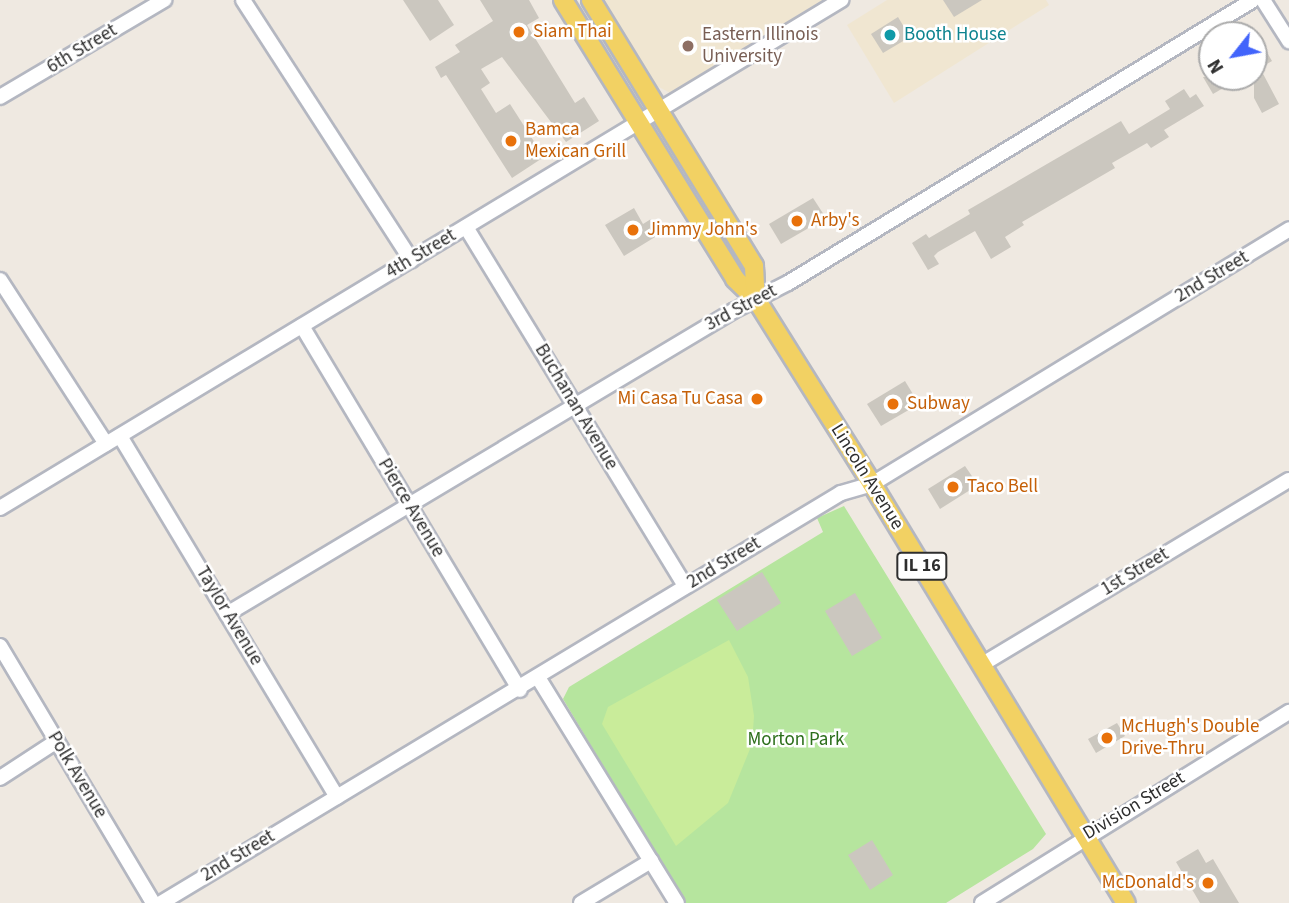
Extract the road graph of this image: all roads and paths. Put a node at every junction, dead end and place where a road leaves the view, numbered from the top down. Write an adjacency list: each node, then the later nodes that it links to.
1 (164, 0): 9 (street, 6th Street)
2 (243, 0): 14 (street)
3 (563, 0): 11 (main road, Lincoln Avenue / IL 16)
4 (592, 0): 10 (main road, Lincoln Avenue / IL 16)
5 (841, 0): 10 (street, 4th Street)
6 (1253, 0): 16 (street, 3rd Street)
7 (1263, 0): 8 (street)
8 (1289, 41)
9 (0, 97)
10 (659, 110): 11 (street, 4th Street); 16 (main road, Lincoln Avenue / IL 16)
11 (638, 123): 12 (street, 4th Street); 16 (main road, Lincoln Avenue / IL 16)
12 (466, 227): 14 (street, 4th Street); 18 (street, Buchanan Avenue)
13 (1289, 229): 22 (street, 2nd Street)
14 (411, 260): 17 (street, 4th Street)
15 (0, 280): 20 (street)
16 (756, 299): 18 (street, 3rd Street); 22 (main road, Lincoln Avenue / IL 16)
17 (302, 326): 19 (street, 4th Street); 23 (street, Pierce Avenue)
18 (575, 405): 23 (street, 3rd Street); 25 (street, Buchanan Avenue)
19 (120, 436): 20 (street, 4th Street); 26 (street, Taylor Avenue)
20 (106, 444): 24 (street, 4th Street)
21 (1289, 480): 28 (street, 1st Street)
22 (872, 484): 25 (street, 2nd Street); 28 (main road, Lincoln Avenue / IL 16)
23 (410, 504): 26 (street, 3rd Street); 30 (street, Pierce Avenue)
24 (0, 508)
25 (685, 586): 29 (street, 2nd Street)
26 (228, 614): 34 (street, Taylor Avenue)
27 (0, 646): 32 (street, Polk Avenue)
28 (981, 665): 35 (main road, Lincoln Avenue / IL 16)
29 (539, 679): 30 (street, 2nd Street); 36 (street)
30 (520, 690): 34 (street, 2nd Street)
31 (1289, 713): 35 (street, Division Street)
32 (57, 741): 33 (street); 37 (street, Polk Avenue)
33 (0, 778)
34 (337, 797): 38 (street, 2nd Street)
35 (1085, 835): 41 (street, Division Street); 42 (main road, IL 16)
36 (652, 861): 39 (street); 40 (street)
37 (153, 903)
38 (161, 903)
39 (581, 903)
40 (677, 903)
41 (982, 903)
42 (1126, 903)

